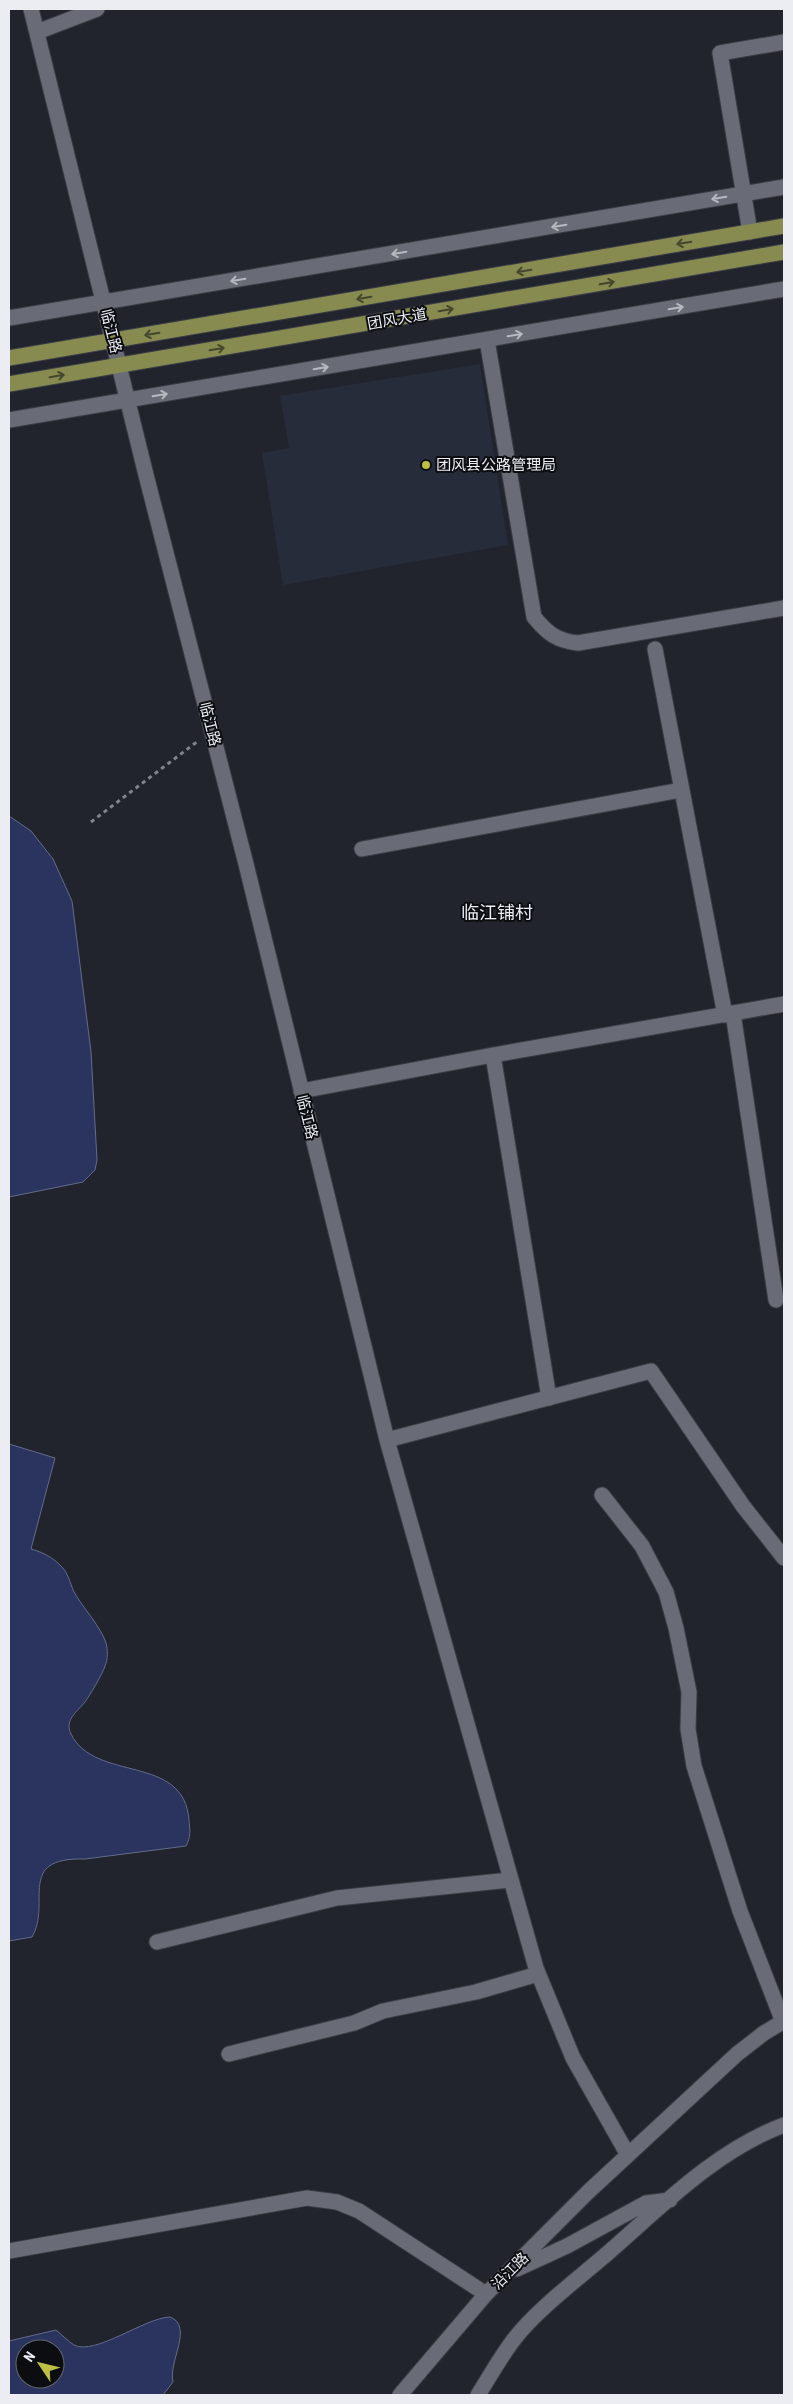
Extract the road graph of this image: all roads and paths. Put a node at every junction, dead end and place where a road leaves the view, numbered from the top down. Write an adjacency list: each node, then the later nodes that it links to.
1 (31, 9): 3 (street, 临江路)
2 (97, 9): 3 (street)
3 (36, 32): 11 (street, 临江路)
4 (784, 42): 6 (street)
5 (784, 187): 6 (street)
6 (744, 194): 8 (street); 11 (street, one-way to 11)
7 (784, 226): 8 (main road, 团风大道)
8 (750, 232): 13 (main road, 团风大道, one-way to 13)
9 (784, 252): 16 (main road, 团风大道, one-way to 9)
10 (784, 289): 14 (street, one-way to 10)
11 (104, 302): 12 (street); 13 (street, 临江路)
12 (9, 318)
13 (113, 340): 15 (main road, 团风大道); 16 (street, 临江路)
14 (487, 340): 18 (street, one-way to 14); 20 (street)
15 (9, 358)
16 (119, 365): 17 (main road, 团风大道, one-way to 16); 18 (street, 临江路)
17 (9, 384)
18 (128, 400): 19 (street); 22 (street, 临江路)
19 (9, 420)
20 (784, 608)
21 (655, 650): 23 (street)
22 (212, 734): 24 (path); 29 (street, 临江路)
23 (681, 790): 25 (street); 27 (street)
24 (91, 822)
25 (362, 849)
26 (784, 1004): 27 (street)
27 (729, 1014): 28 (street); 30 (street)
28 (492, 1055): 29 (street); 31 (street)
29 (301, 1091): 32 (street, 临江路)
30 (776, 1300)
31 (549, 1398): 32 (street); 34 (street)
32 (386, 1440): 35 (street, 临江路)
33 (602, 1495): 38 (street)
34 (784, 1558)
35 (510, 1880): 36 (street); 37 (street, 临江路)
36 (157, 1942)
37 (538, 1974): 39 (street); 41 (street, 临江路)
38 (784, 2022): 41 (street, 沿江路)
39 (229, 2054)
40 (784, 2125): 42 (street)
41 (628, 2155): 44 (street, 沿江路)
42 (670, 2200): 44 (street); 47 (street)
43 (9, 2251): 45 (street)
44 (506, 2274): 45 (street, 沿江路)
45 (486, 2294): 46 (street, 沿江路)
46 (400, 2395)
47 (478, 2395)

